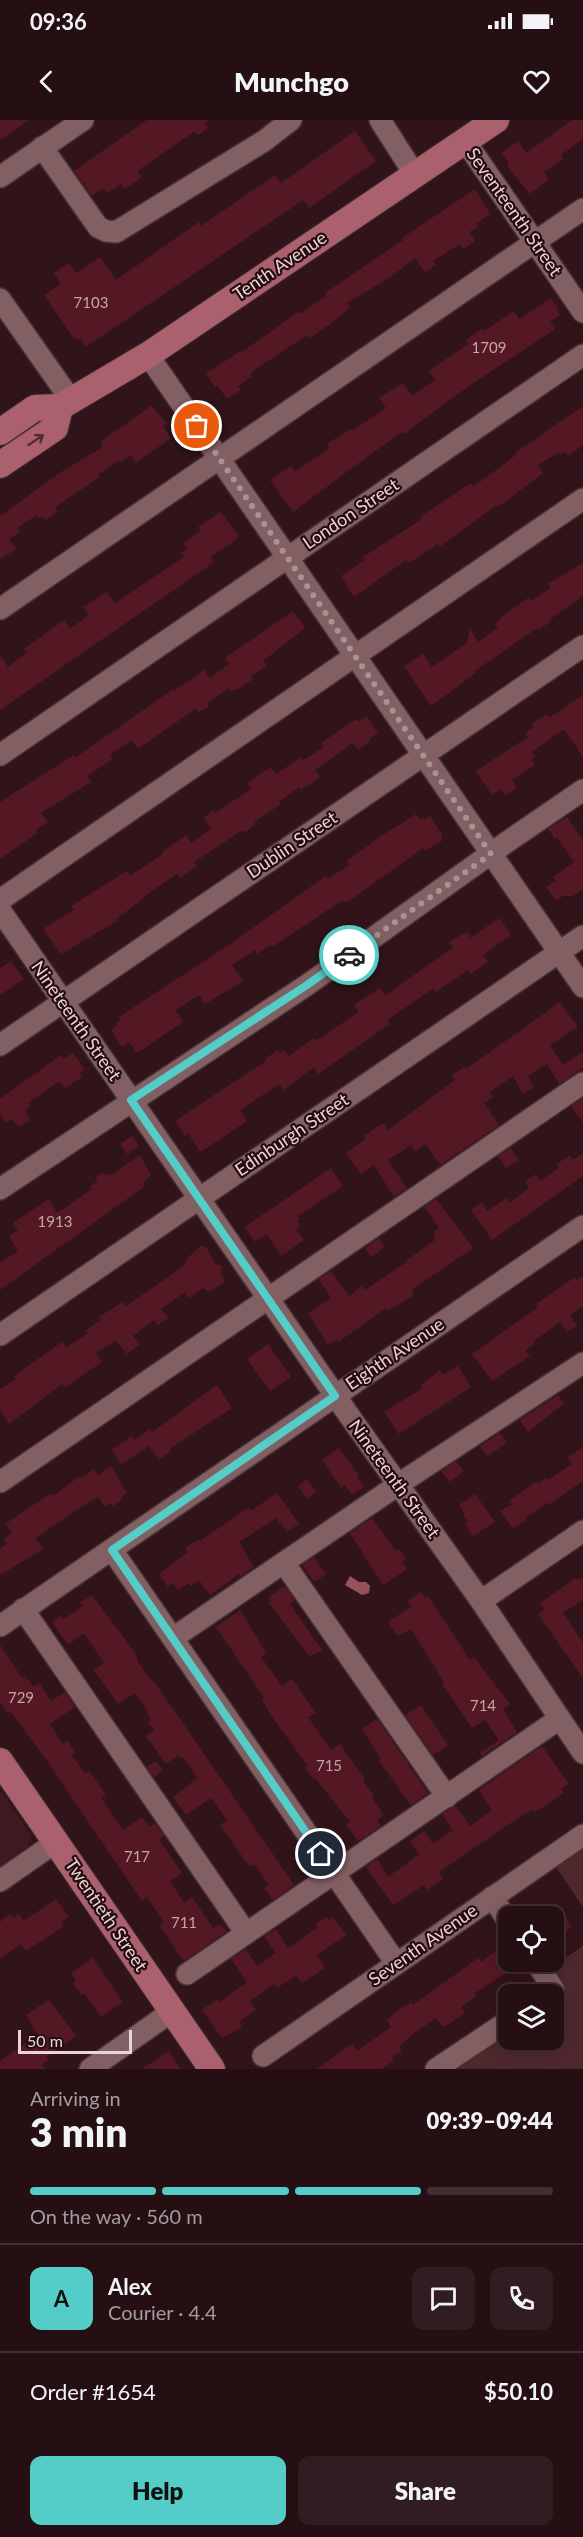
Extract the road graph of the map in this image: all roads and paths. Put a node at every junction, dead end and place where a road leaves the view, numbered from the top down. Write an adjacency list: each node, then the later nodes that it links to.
1 (83, 120): 6 (street)
2 (291, 120): 6 (street)
3 (380, 120): 7 (street)
4 (496, 120): 5 (main road, Tenth Avenue)
5 (465, 141): 7 (main road, Tenth Avenue); 10 (street, Seventeenth Street)
6 (42, 147): 8 (street)
7 (415, 175): 13 (main road, Tenth Avenue)
8 (0, 177)
9 (583, 209): 10 (street)
10 (535, 242): 12 (street, Seventeenth Street); 17 (street)
11 (0, 299): 15 (street)
12 (583, 312)
13 (148, 355): 15 (main road, Tenth Avenue); 17 (street)
14 (583, 355): 20 (street, London Street)
15 (65, 403): 16 (main road, Tenth Avenue); 18 (main road, one-way to 15)
16 (0, 432)
17 (219, 459): 20 (street); 21 (street)
18 (0, 465)
19 (583, 499): 23 (street)
20 (287, 558): 23 (street); 24 (street, London Street)
21 (0, 609)
22 (583, 646): 25 (street, Dublin Street)
23 (355, 656): 25 (street); 28 (street)
24 (0, 755)
25 (423, 755): 27 (street); 33 (street, Dublin Street)
26 (583, 790): 27 (street)
27 (491, 854): 31 (street); 36 (street)
28 (0, 900)
29 (0, 910): 33 (street, Nineteenth Street)
30 (583, 936): 31 (street, Edinburgh Street)
31 (559, 952): 32 (street); 38 (street, Edinburgh Street)
32 (583, 987)
33 (63, 1002): 34 (street, Dublin Street); 36 (street, Nineteenth Street)
34 (0, 1045)
35 (583, 1083): 40 (street)
36 (131, 1100): 37 (street); 38 (street, Nineteenth Street)
37 (0, 1189)
38 (199, 1199): 40 (street, Nineteenth Street); 41 (street, Edinburgh Street)
39 (583, 1226): 43 (street, Eighth Avenue)
40 (268, 1298): 43 (street, Nineteenth Street); 44 (street)
41 (0, 1335)
42 (583, 1363): 45 (street)
43 (335, 1396): 45 (street, Nineteenth Street); 47 (street, Eighth Avenue)
44 (0, 1482)
45 (399, 1484): 48 (street); 49 (street, Nineteenth Street)
46 (583, 1531): 49 (street)
47 (112, 1550): 50 (street, Eighth Avenue); 52 (street)
48 (284, 1563): 52 (street); 56 (street)
49 (481, 1601): 53 (street, Nineteenth Street)
50 (23, 1610): 51 (street, Eighth Avenue); 63 (street)
51 (0, 1626)
52 (173, 1638): 59 (street)
53 (559, 1719): 54 (street, Nineteenth Street); 56 (street)
54 (583, 1753)
55 (0, 1761): 58 (main road, Twentieth Street)
56 (447, 1797): 59 (street)
57 (583, 1835): 61 (street, Seventh Avenue)
58 (57, 1842): 60 (street); 66 (main road, Twentieth Street)
59 (335, 1874): 63 (street); 64 (street)
60 (0, 1881)
61 (492, 1897): 62 (street); 64 (street, Seventh Avenue)
62 (498, 1906)
63 (246, 1934): 65 (street)
64 (396, 1963): 68 (street, Seventh Avenue)
65 (187, 1974)
66 (171, 2012): 69 (street); 70 (main road, Twentieth Street)
67 (498, 2028): 71 (street)
68 (263, 2056)
69 (90, 2069)
70 (212, 2069)
71 (436, 2069)

